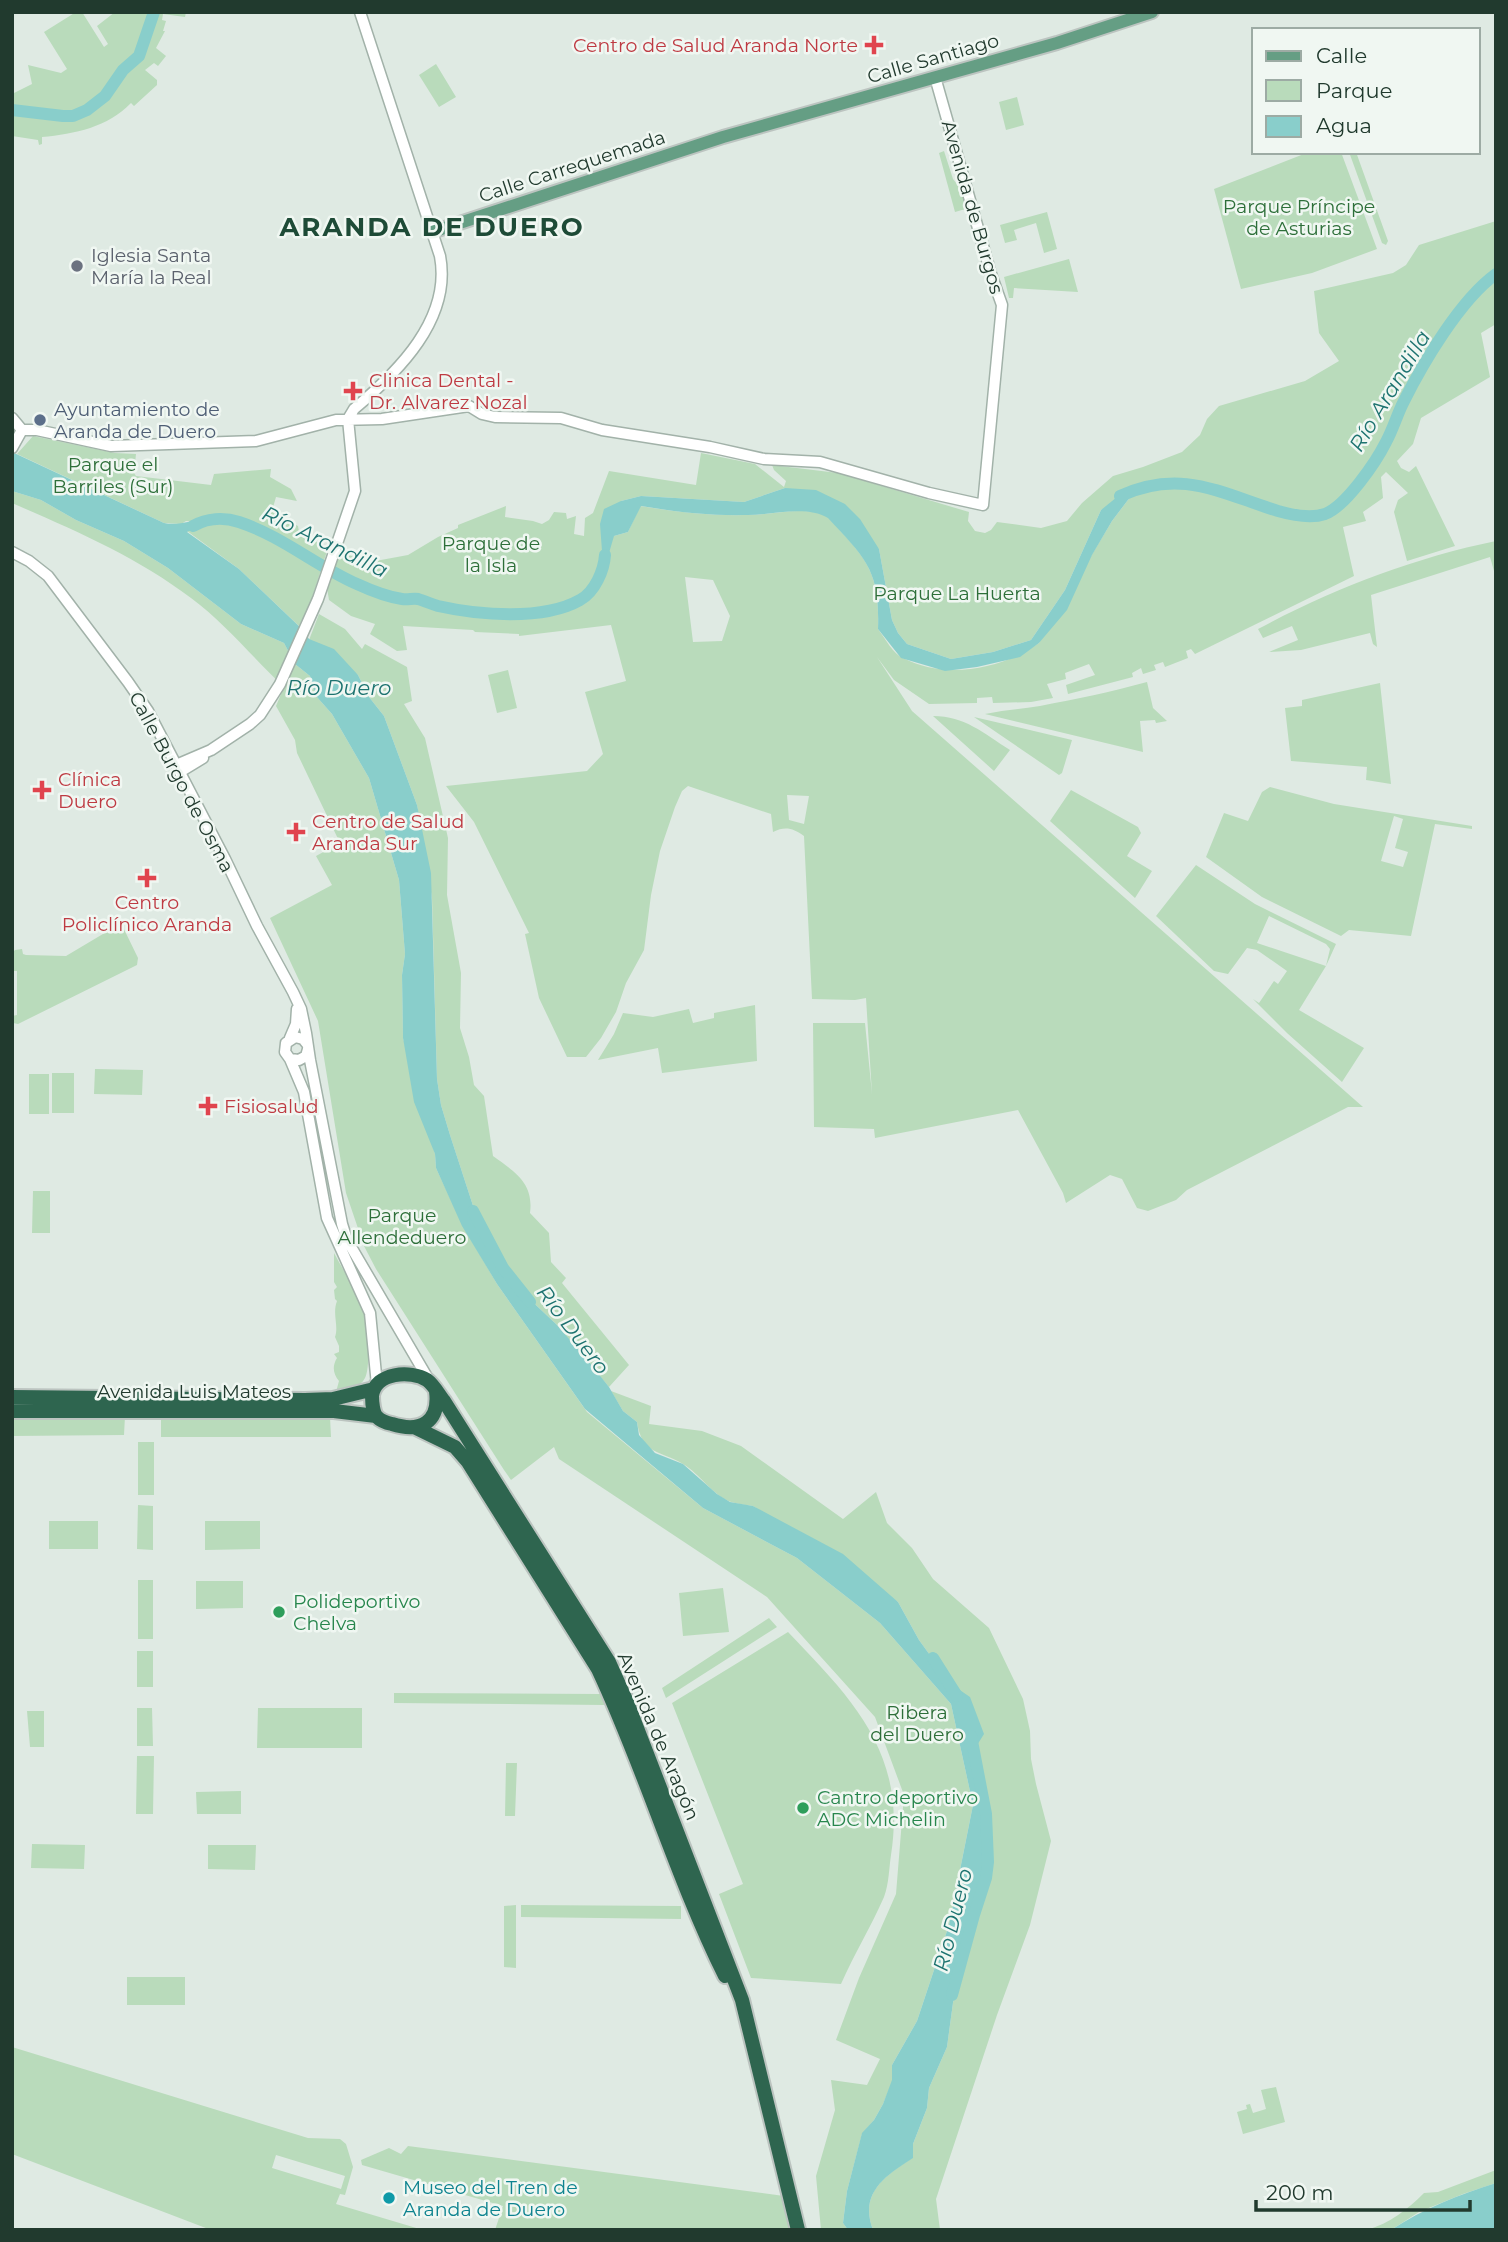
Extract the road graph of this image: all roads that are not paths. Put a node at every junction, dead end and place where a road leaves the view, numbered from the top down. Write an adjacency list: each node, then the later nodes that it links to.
1 (360, 12): 5 (street)
2 (1152, 12): 3 (main road, Calle Santiago)
3 (935, 77): 4 (main road, Calle Santiago); 7 (street, Avenida de Burgos)
4 (723, 137): 5 (main road, Calle Carrequemada)
5 (432, 232): 7 (street)
6 (12, 418): 8 (street)
7 (348, 419): 8 (street); 11 (street)
8 (22, 430): 9 (street)
9 (12, 448)
10 (12, 552): 11 (street, Calle Burgo de Osma)
11 (178, 768): 12 (street, Calle Burgo de Osma)
12 (297, 1001): 13 (street); 14 (street, Calle Burgo de Osma)
13 (290, 1038): 14 (street); 15 (street)
14 (308, 1047): 15 (street); 16 (street, Calle Burgo de Osma)
15 (290, 1059): 17 (street)
16 (433, 1386): 17 (highway); 21 (highway); 22 (highway, Avenida de Aragón)
17 (372, 1389): 18 (highway, Avenida Luis Mateos); 20 (highway)
18 (12, 1397)
19 (12, 1411): 20 (highway, Avenida Luis Mateos)
20 (376, 1416): 21 (highway)
21 (414, 1427): 22 (highway, Avenida de Aragón)
22 (755, 2047): 23 (highway, Avenida de Aragón)
23 (798, 2230)

